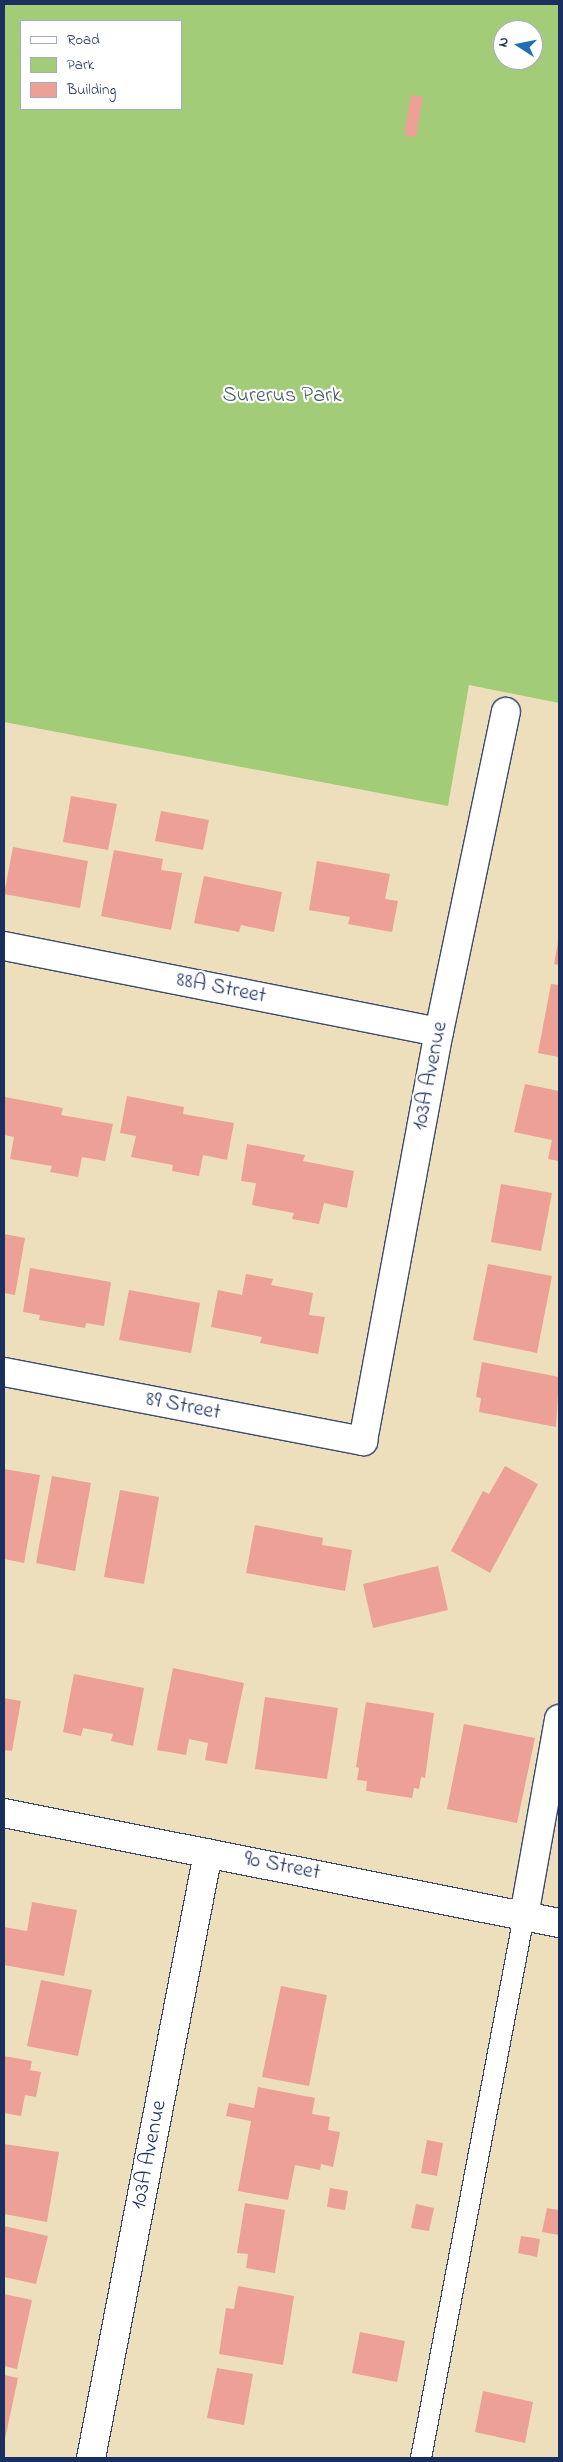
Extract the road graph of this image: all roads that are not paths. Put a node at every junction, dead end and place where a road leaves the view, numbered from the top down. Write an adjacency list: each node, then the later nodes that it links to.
1 (506, 712): 3 (street, 103A Avenue)
2 (4, 946): 3 (street, 88A Street)
3 (439, 1032): 5 (street, 103A Avenue)
4 (4, 1372): 5 (street, 89 Street)
5 (363, 1441)
6 (559, 1720): 9 (street)
7 (4, 1813): 8 (street, 90 Street)
8 (208, 1852): 9 (street, 90 Street); 11 (street, 103A Avenue)
9 (524, 1916): 10 (street, 90 Street); 12 (lane)
10 (559, 1923)
11 (91, 2458)
12 (421, 2458)

